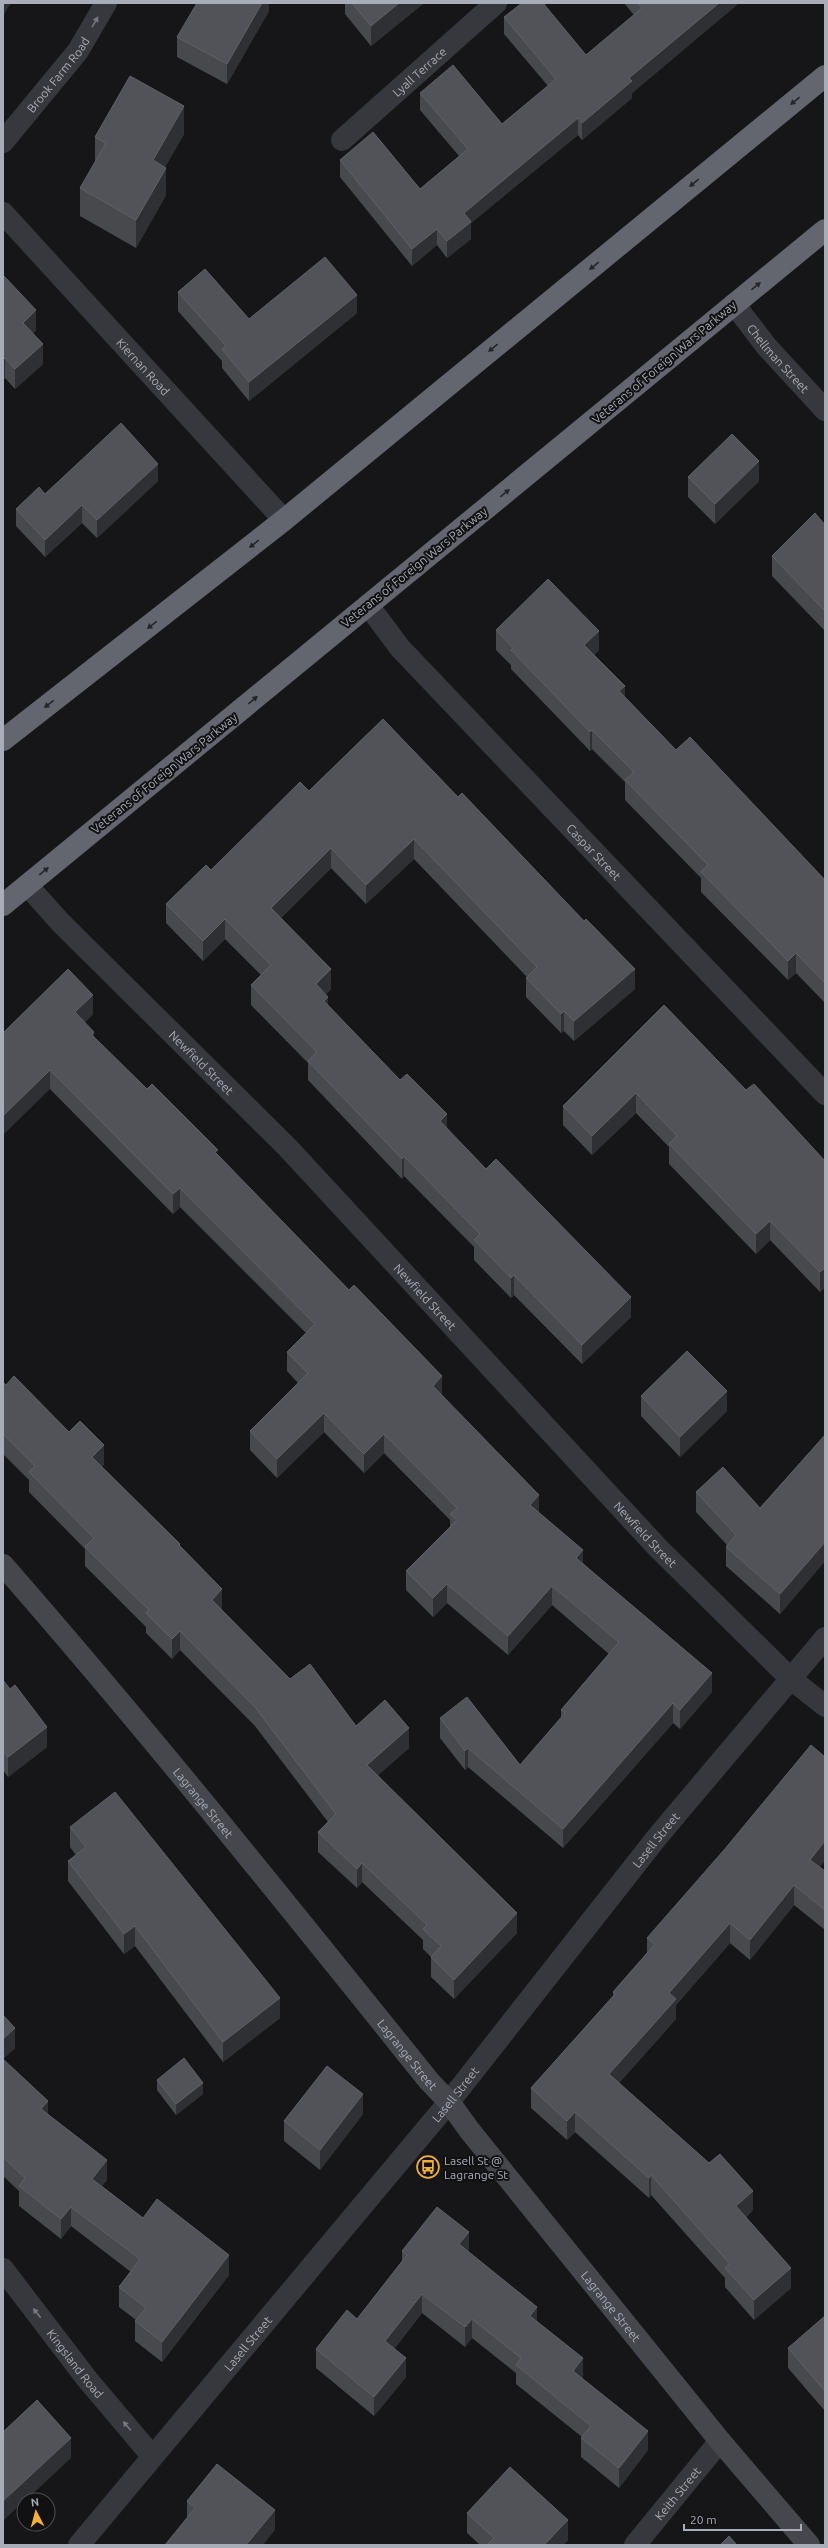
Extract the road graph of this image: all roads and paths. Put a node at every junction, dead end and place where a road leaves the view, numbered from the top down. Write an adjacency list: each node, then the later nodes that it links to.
1 (106, 3): 5 (street, Brook Farm Road, one-way to 1)
2 (496, 3): 4 (street, Lyall Terrace)
3 (825, 76): 10 (highway, one-way to 10)
4 (342, 140)
5 (3, 142)
6 (3, 213): 10 (street, Kiernan Road)
7 (825, 230): 8 (highway, Veterans of Foreign Wars Parkway, one-way to 7)
8 (734, 304): 9 (street, Chellman Street); 11 (highway, Veterans of Foreign Wars Parkway, one-way to 8)
9 (825, 410)
10 (284, 520): 12 (highway, one-way to 12)
11 (368, 605): 13 (highway, Veterans of Foreign Wars Parkway, one-way to 11); 15 (street, Caspar Street)
12 (3, 740)
13 (27, 885): 14 (highway, Veterans of Foreign Wars Parkway); 18 (street, Newfield Street)
14 (3, 905)
15 (825, 1094)
16 (3, 1566): 20 (main road, Lagrange Street)
17 (825, 1638): 18 (street, Lasell Street)
18 (791, 1679): 19 (street, Newfield Street); 20 (street, Lasell Street)
19 (825, 1706)
20 (449, 2102): 22 (main road, Lagrange Street); 23 (street, Lasell Street)
21 (3, 2269): 23 (street, Kingsland Road, one-way to 21)
22 (720, 2441): 25 (street, Keith Street); 26 (main road, Lagrange Street)
23 (152, 2456): 24 (street, Lasell Street)
24 (79, 2545)
25 (635, 2545)
26 (809, 2545)

